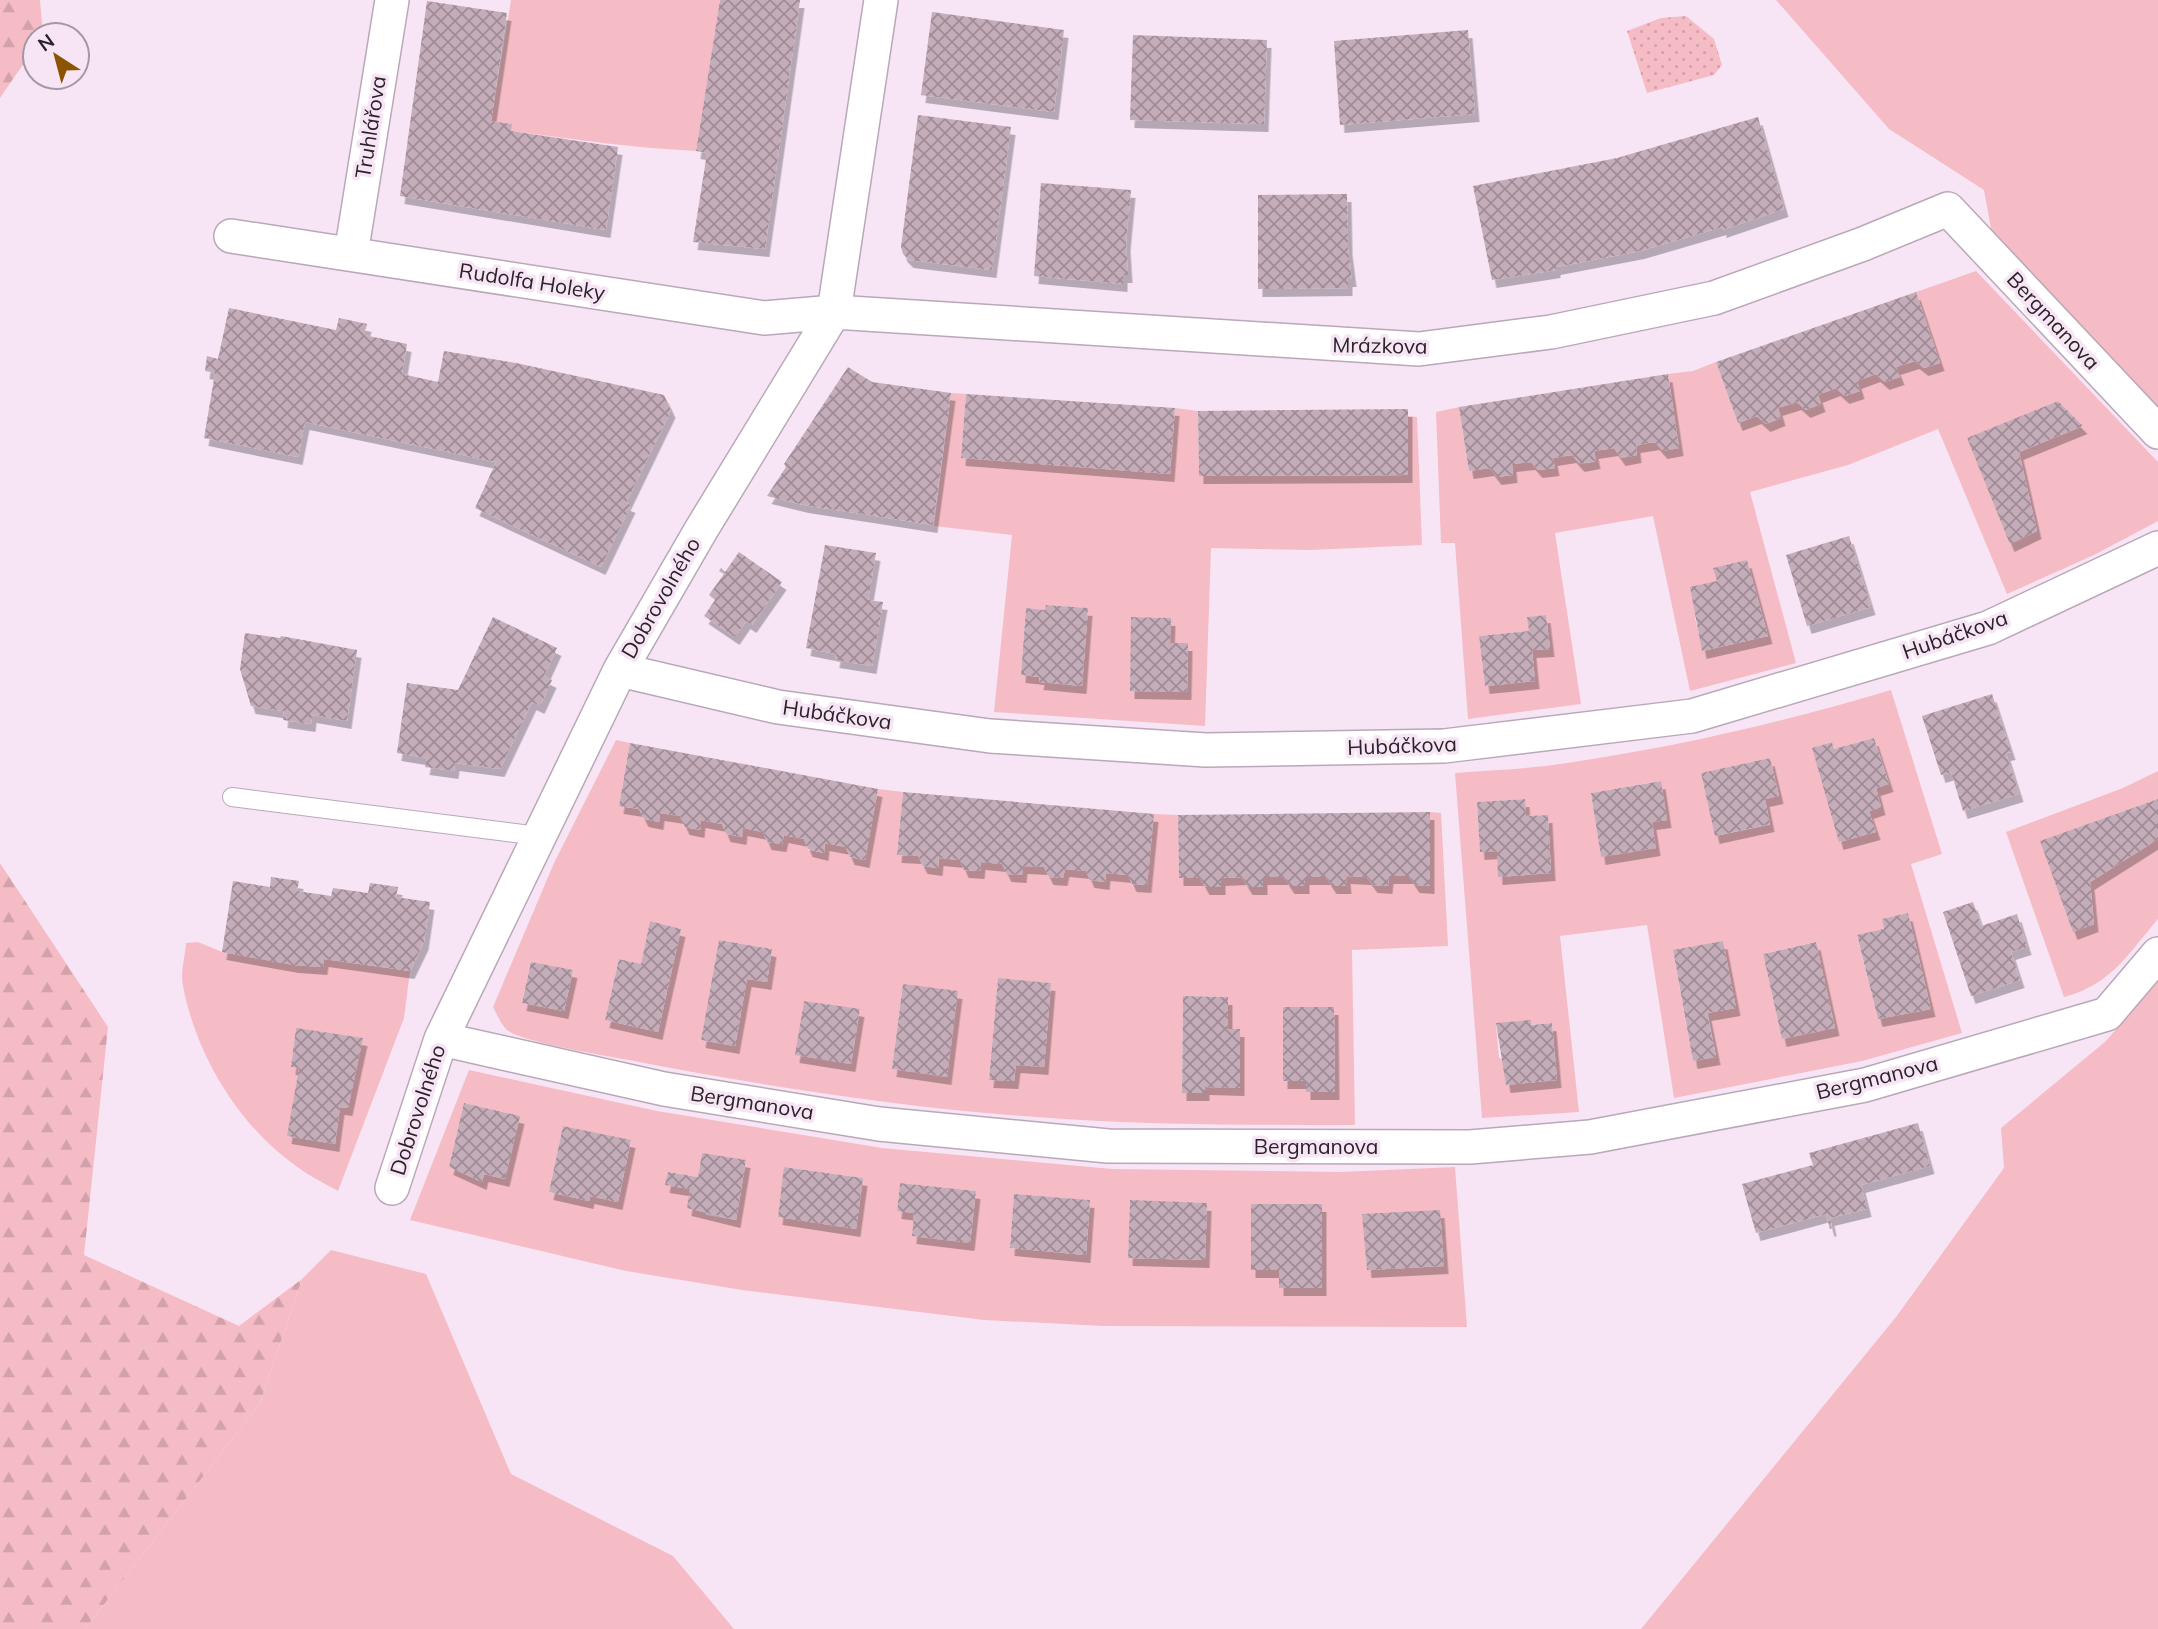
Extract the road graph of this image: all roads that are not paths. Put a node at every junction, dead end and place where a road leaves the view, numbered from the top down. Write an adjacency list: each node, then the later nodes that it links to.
1 (392, 0): 5 (street, Truhlářova)
2 (881, 0): 6 (street, Dobrovolného)
3 (1948, 209): 6 (street, Mrázkova); 7 (street, Bergmanova)
4 (231, 236): 5 (street, Rudolfa Holeky)
5 (351, 254): 6 (street, Rudolfa Holeky)
6 (834, 313): 9 (street, Dobrovolného)
7 (2158, 432)
8 (2158, 548): 9 (street, Hubáčkova)
9 (620, 670): 11 (street, Dobrovolného)
10 (232, 797): 11 (lane)
11 (538, 835): 13 (street, Dobrovolného)
12 (2158, 954): 13 (street, Bergmanova)
13 (441, 1039): 14 (street, Dobrovolného)
14 (392, 1188)

